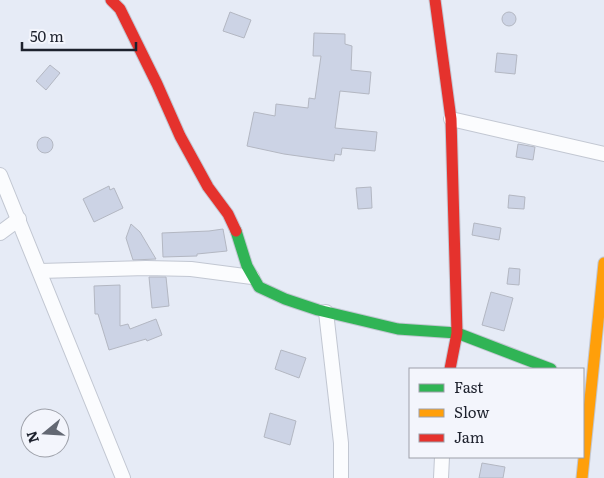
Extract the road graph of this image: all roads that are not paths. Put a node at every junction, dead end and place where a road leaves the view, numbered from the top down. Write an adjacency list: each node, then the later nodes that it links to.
1 (111, 0): 10 (street)
2 (435, 0): 3 (street)
3 (451, 119): 4 (street); 12 (street)
4 (604, 154)
5 (0, 175): 6 (street)
6 (19, 219): 7 (street); 9 (street)
7 (0, 233)
8 (604, 263): 15 (street)
9 (40, 271): 10 (street); 19 (street)
10 (252, 277): 11 (street)
11 (326, 312): 12 (street); 20 (street)
12 (457, 333): 13 (street); 14 (street)
13 (450, 368)
14 (549, 368)
15 (586, 387): 16 (street)
16 (584, 432)
17 (442, 458): 21 (street)
18 (583, 458): 22 (street)
19 (123, 478)
20 (341, 478)
21 (441, 478)
22 (582, 478)

